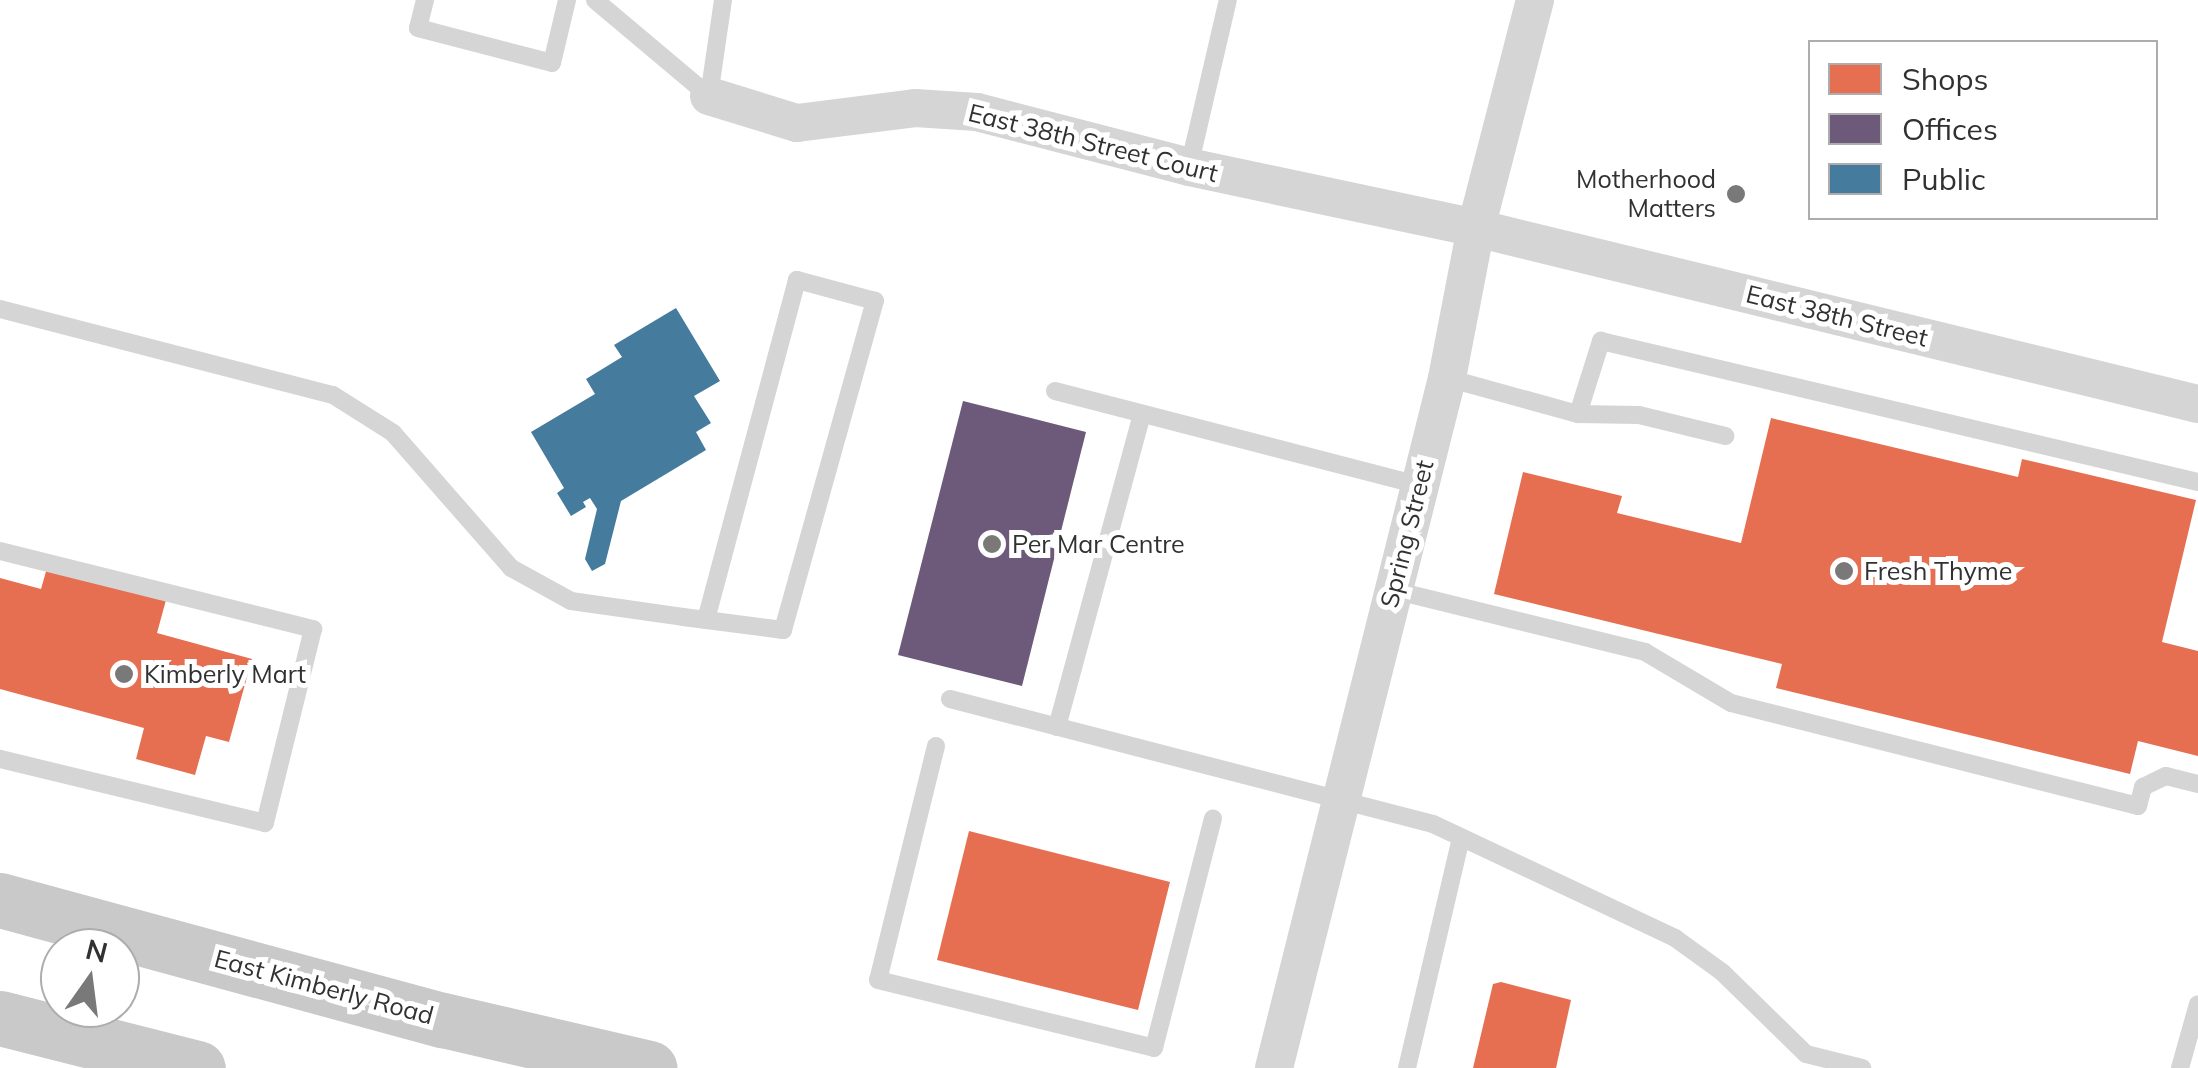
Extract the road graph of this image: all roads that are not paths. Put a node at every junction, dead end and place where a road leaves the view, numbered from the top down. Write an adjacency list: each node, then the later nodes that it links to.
1 (425, 0): 2 (lane)
2 (567, 0)
3 (595, 0): 7 (lane)
4 (722, 0): 7 (lane)
5 (1228, 0): 8 (lane)
6 (1535, 0): 9 (street, Spring Street)
7 (709, 96): 8 (street, East 38th Street Court)
8 (1189, 167): 9 (street, East 38th Street Court)
9 (1476, 228): 11 (street, Spring Street); 13 (street, East 38th Street)
10 (0, 309): 21 (lane)
11 (1447, 378): 15 (lane); 18 (street, Spring Street)
12 (1055, 390): 14 (lane)
13 (2198, 404)
14 (1142, 414): 18 (lane); 23 (lane)
15 (1578, 414): 16 (lane); 17 (lane)
16 (1726, 436)
17 (2198, 482)
18 (1418, 485): 20 (street, Spring Street)
19 (0, 550): 25 (lane)
20 (1392, 590): 26 (lane); 27 (street, Spring Street)
21 (706, 620): 21 (lane)
22 (950, 699): 23 (lane)
23 (1057, 727): 27 (lane)
24 (936, 746): 28 (lane)
25 (0, 759)
26 (2198, 784)
27 (1340, 802): 29 (lane); 35 (street, Spring Street)
28 (1213, 818)
29 (1461, 838): 36 (lane); 37 (lane)
30 (0, 900): 34 (main road, East Kimberly Road)
31 (2198, 1004): 38 (lane)
32 (0, 1018): 33 (main road)
33 (198, 1068)
34 (650, 1068)
35 (1274, 1068)
36 (1407, 1068)
37 (1862, 1068)
38 (2180, 1068)

